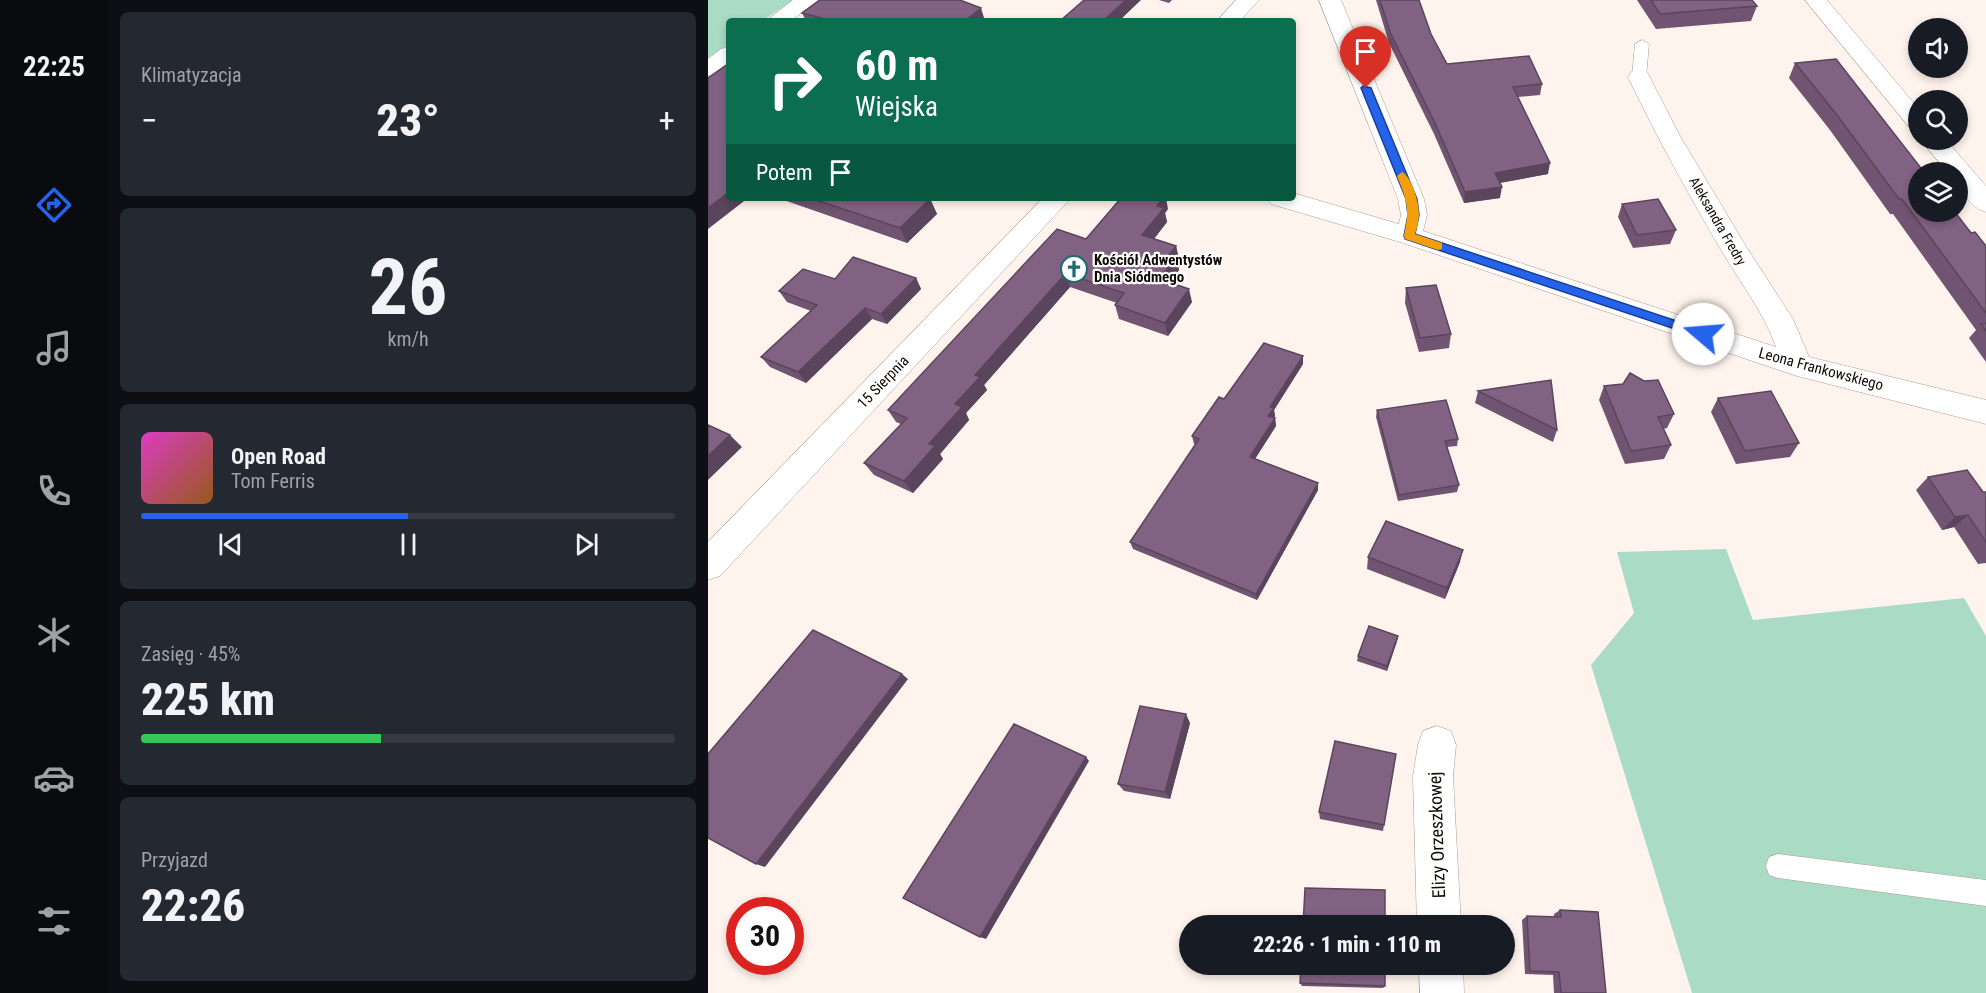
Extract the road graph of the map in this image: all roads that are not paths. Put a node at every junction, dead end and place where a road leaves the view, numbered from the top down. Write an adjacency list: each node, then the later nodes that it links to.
1 (807, 0): 5 (street)
2 (1248, 0): 6 (street)
3 (1330, 0): 16 (street)
4 (1816, 0): 11 (street)
5 (781, 18)
6 (1231, 18)
7 (1642, 44): 10 (lane)
8 (726, 56): 9 (street)
9 (708, 69)
10 (1639, 77): 17 (street, Aleksandra Fredry)
11 (1908, 111)
12 (1942, 150): 15 (street)
13 (1055, 201): 19 (street, 15 Sierpnia)
14 (1290, 201): 16 (street, Leona Frankowskiego)
15 (1986, 202)
16 (1409, 236): 17 (street, Leona Frankowskiego)
17 (1797, 365): 18 (street, Leona Frankowskiego)
18 (1986, 412)
19 (708, 565)
20 (1437, 746): 23 (street, Elizy Orzeszkowej)
21 (1778, 866): 22 (lane)
22 (1986, 893)
23 (1439, 915)
24 (1441, 975): 25 (street)
25 (1442, 993)

